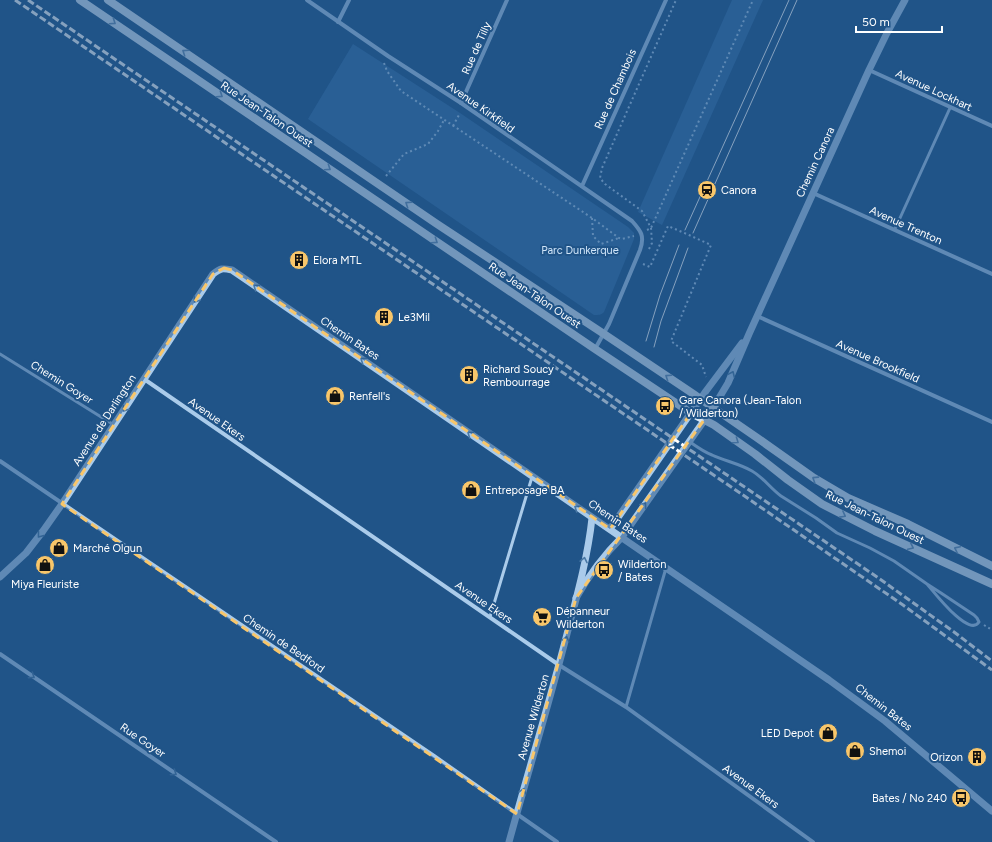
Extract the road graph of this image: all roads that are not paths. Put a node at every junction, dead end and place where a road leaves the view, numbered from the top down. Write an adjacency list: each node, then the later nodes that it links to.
1 (80, 0): 21 (main road, Rue Jean-Talon Ouest, one-way to 21)
2 (108, 0): 19 (main road, Rue Jean-Talon Ouest, one-way to 2)
3 (307, 0): 8 (street, Avenue Kirkfield)
4 (348, 0): 8 (street)
5 (507, 0): 10 (street, Rue de Tilly)
6 (666, 0): 13 (street, Rue de Chambois)
7 (905, 0): 9 (street, Chemin Canora)
8 (338, 22): 10 (street, Avenue Kirkfield)
9 (869, 70): 11 (street, Avenue Lockhart); 14 (street, Chemin Canora)
10 (461, 103): 13 (street, Avenue Kirkfield)
11 (950, 108): 12 (street, Avenue Lockhart); 15 (lane)
12 (992, 126)
13 (582, 186): 19 (street, Avenue Kirkfield)
14 (813, 193): 15 (street, Avenue Trenton); 18 (street, Chemin Canora)
15 (894, 229): 17 (street, Avenue Trenton)
16 (220, 270): 23 (street, Avenue de Darlington, one-way to 23); 32 (street, Chemin Bates, one-way to 16)
17 (992, 274)
18 (757, 316): 20 (street, Chemin Canora); 28 (street, Avenue Brookfield)
19 (604, 334): 21 (street); 24 (main road, Rue Jean-Talon Ouest, one-way to 19)
20 (749, 334): 24 (street, Chemin Canora); 25 (street, Chemin Canora, one-way to 20)
21 (595, 349): 26 (main road, Rue Jean-Talon Ouest)
22 (0, 354): 29 (lane, Chemin Goyer)
23 (144, 379): 29 (street, Avenue de Darlington, one-way to 29); 43 (street, Avenue Ekers)
24 (701, 399): 25 (main road, Rue Jean-Talon Ouest); 26 (street)
25 (713, 408): 27 (street, Avenue Wilderton); 37 (main road, Rue Jean-Talon Ouest, one-way to 25)
26 (691, 413): 27 (main road, Rue Jean-Talon Ouest); 35 (street, one-way to 35)
27 (704, 420): 30 (street, Avenue Wilderton); 41 (main road, Rue Jean-Talon Ouest, one-way to 41)
28 (992, 422)
29 (114, 425): 33 (street, Avenue de Darlington)
30 (689, 441): 36 (street, Avenue Wilderton, one-way to 30); 40 (lane)
31 (0, 461): 33 (street, Chemin de Bedford)
32 (532, 477): 34 (street, Chemin Bates, one-way to 32); 43 (lane)
33 (62, 504): 39 (street, Avenue de Darlington, one-way to 39); 48 (street, Chemin de Bedford)
34 (592, 518): 35 (street, Chemin Bates); 42 (street, Avenue Wilderton, one-way to 34)
35 (610, 529): 36 (street, Chemin Bates)
36 (622, 538): 38 (street, Chemin Bates); 42 (street, Avenue Wilderton)
37 (992, 566)
38 (666, 568): 46 (lane); 47 (street, Chemin Bates)
39 (0, 577)
40 (927, 584): 40 (lane)
41 (992, 584)
42 (576, 598): 45 (street, Avenue Wilderton, one-way to 42)
43 (490, 617): 45 (street, Avenue Ekers)
44 (0, 654): 49 (street, Rue Goyer, one-way to 49)
45 (559, 665): 46 (street, Avenue Ekers); 48 (street, Avenue Wilderton, one-way to 45)
46 (626, 706): 52 (street, Avenue Ekers)
47 (992, 811)
48 (516, 814): 50 (street, Avenue Wilderton); 51 (street, Chemin de Bedford)
49 (276, 842)
50 (509, 842)
51 (557, 842)
52 (813, 842)

